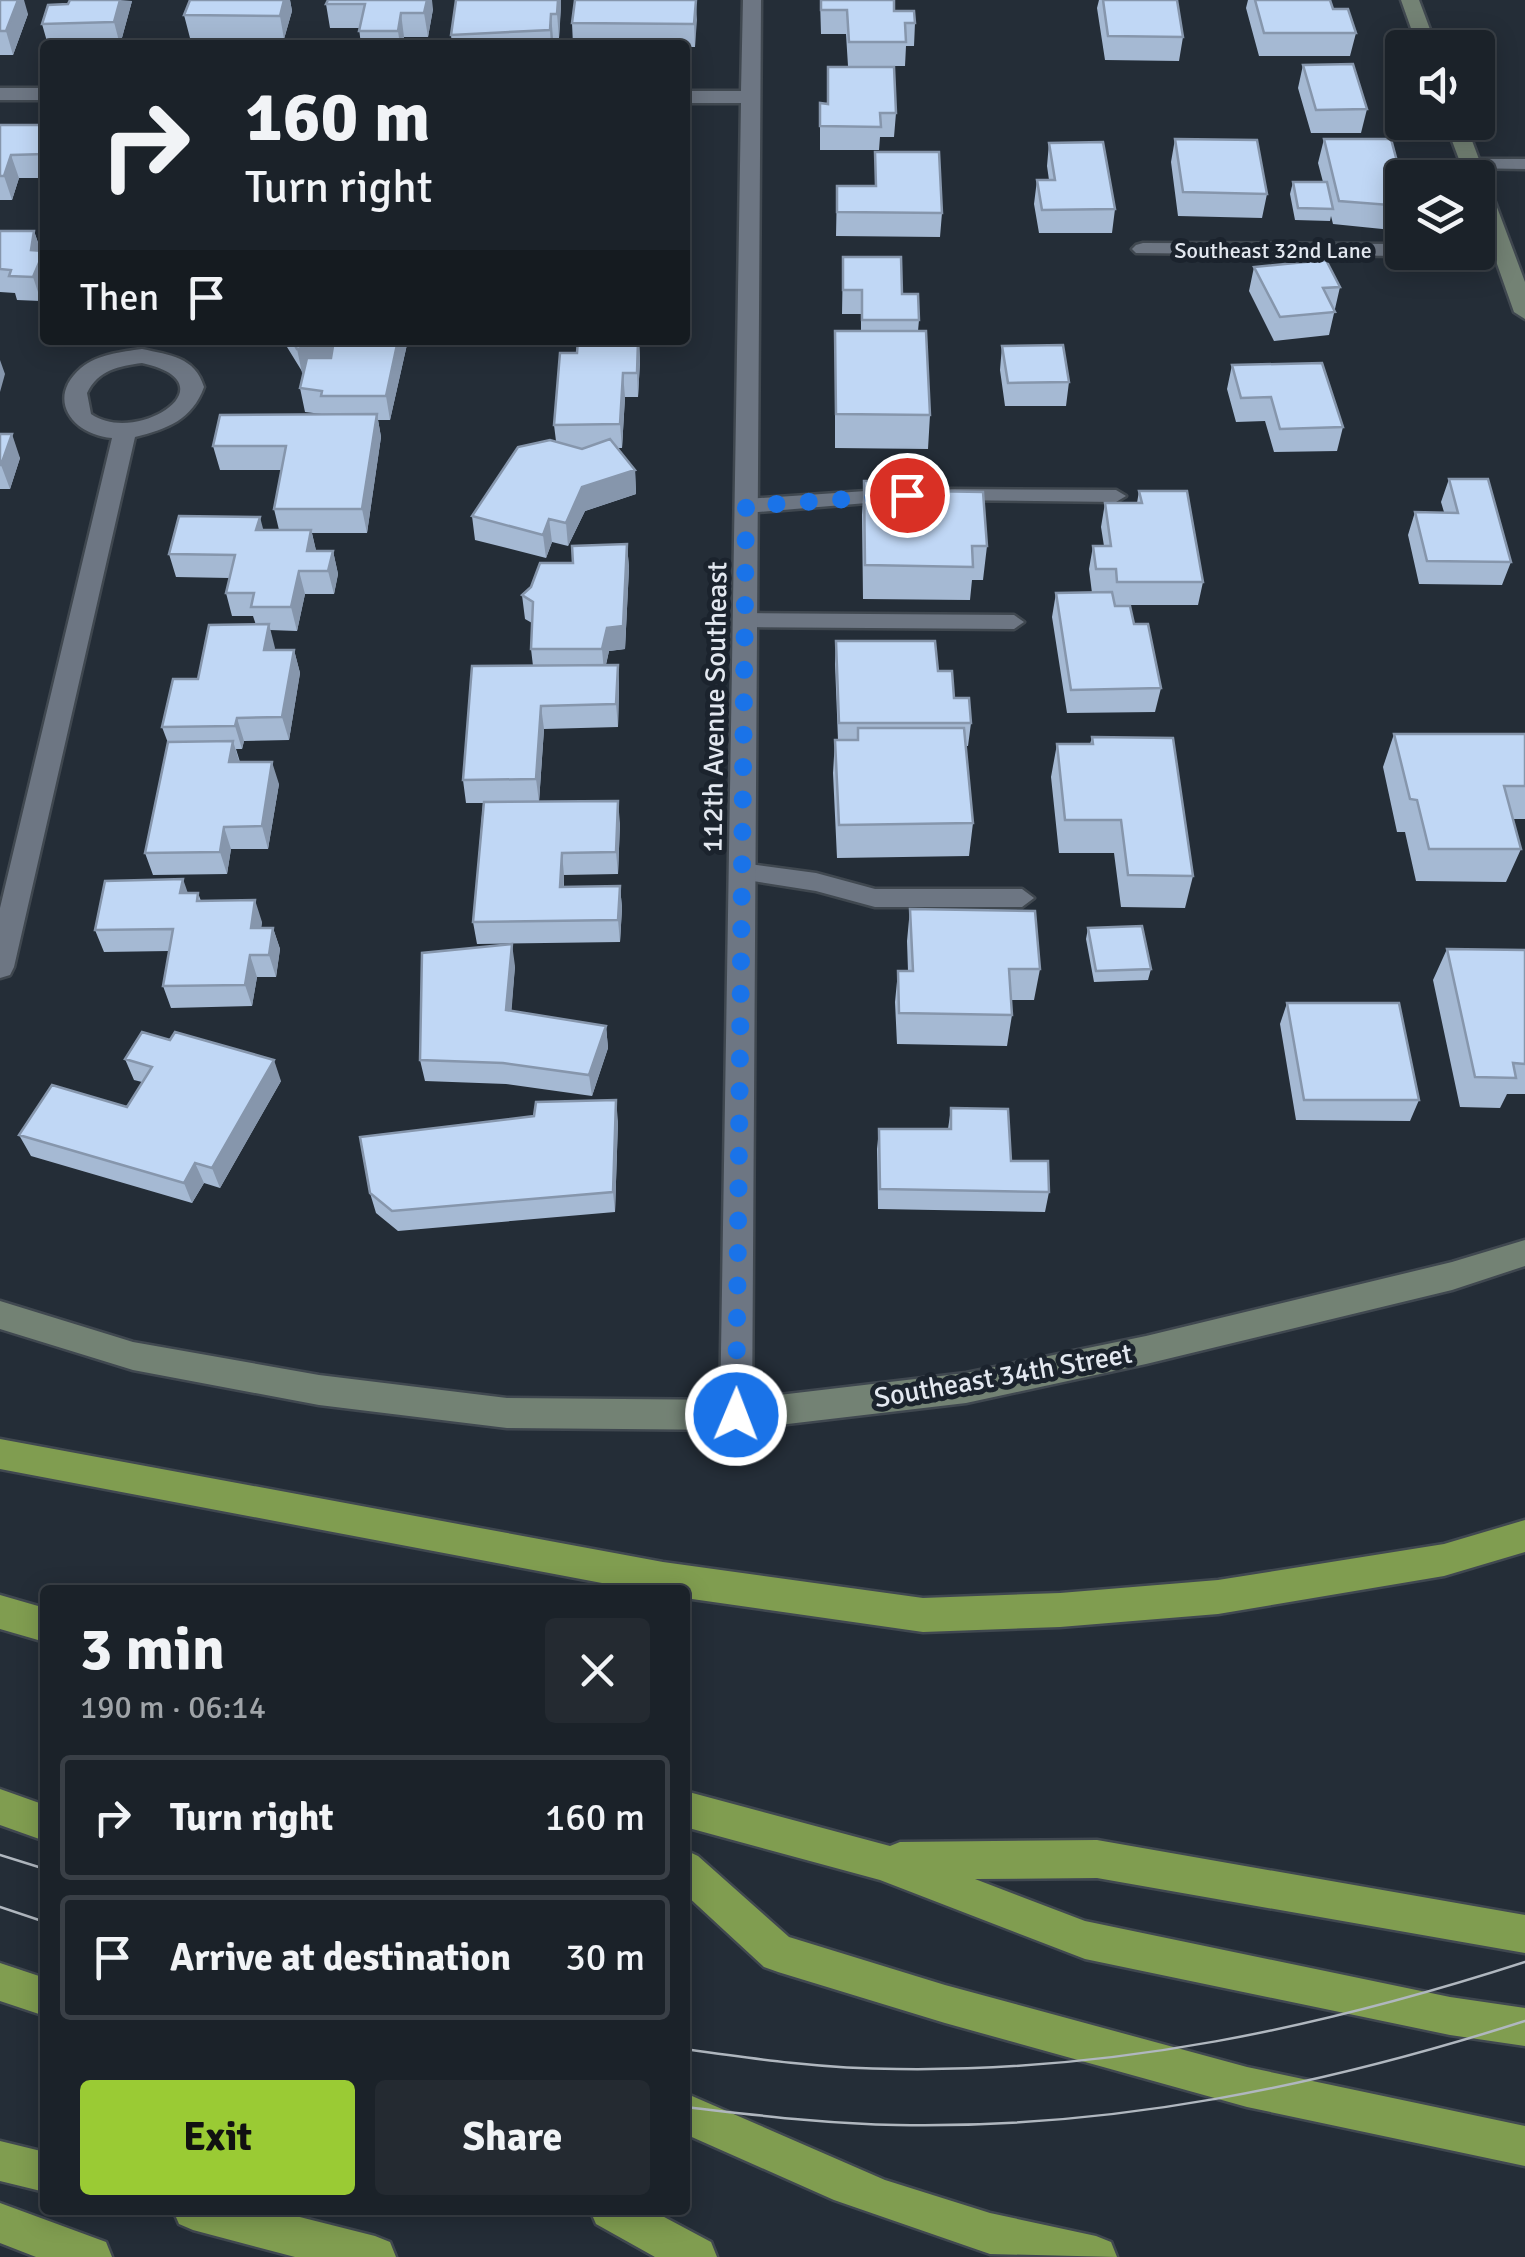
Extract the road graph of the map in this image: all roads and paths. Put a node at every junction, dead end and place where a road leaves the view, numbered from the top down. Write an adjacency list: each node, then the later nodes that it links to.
1 (752, 0): 7 (street, 112th Avenue Southeast)
2 (1410, 0): 3 (street)
3 (1421, 30)
4 (0, 94): 5 (street)
5 (40, 94)
6 (690, 96): 7 (street)
7 (751, 97): 19 (street, 112th Avenue Southeast)
8 (1525, 164): 9 (lane)
9 (1495, 171)
10 (1495, 231): 14 (street)
11 (1143, 249): 12 (street, Southeast 32nd Lane)
12 (1385, 250)
13 (1495, 251): 14 (street)
14 (1502, 251): 15 (street)
15 (1518, 277): 16 (street)
16 (1525, 312)
17 (125, 432): 17 (street); 24 (street)
18 (1116, 496): 19 (lane)
19 (746, 506): 20 (street, 112th Avenue Southeast)
20 (745, 620): 21 (lane); 22 (street, 112th Avenue Southeast)
21 (1014, 622)
22 (742, 872): 23 (lane); 27 (street, 112th Avenue Southeast)
23 (1022, 898)
24 (0, 968)
25 (1525, 1253): 27 (street, Southeast 34th Street)
26 (0, 1316): 27 (street, Southeast 34th Street)
27 (736, 1415)
28 (0, 1454): 29 (highway)
29 (1525, 1536)
30 (0, 1612): 31 (highway)
31 (40, 1624)
32 (0, 1808): 34 (highway)
33 (690, 1810): 35 (highway)
34 (40, 1821)
35 (880, 1861): 37 (highway); 40 (highway)
36 (690, 1874): 42 (highway)
37 (1525, 1934)
38 (0, 1982): 39 (highway)
39 (40, 1995)
40 (1525, 2027)
41 (690, 2116): 51 (highway)
42 (1525, 2146)
43 (0, 2161): 44 (highway)
44 (40, 2171)
45 (213, 2215): 49 (highway)
46 (619, 2215): 50 (highway)
47 (0, 2223): 48 (highway)
48 (91, 2257)
49 (375, 2257)
50 (696, 2257)
51 (1096, 2257)

